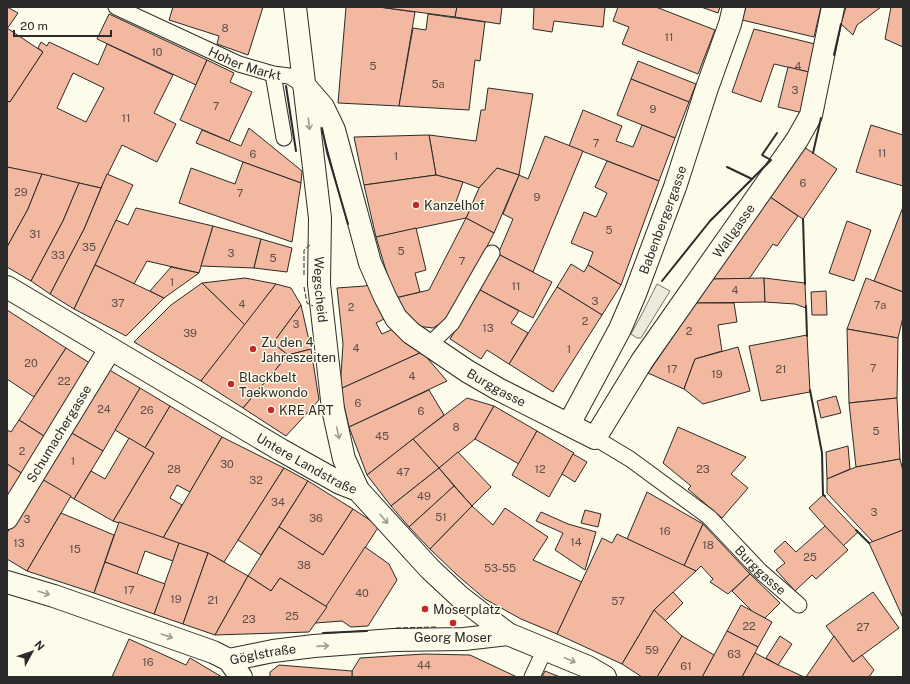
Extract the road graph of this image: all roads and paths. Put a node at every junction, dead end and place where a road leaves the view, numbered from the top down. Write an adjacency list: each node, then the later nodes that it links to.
1 (116, 7): 5 (lane, Hoher Markt)
2 (295, 7): 6 (street, Hoher Markt)
3 (734, 7): 12 (street, Babenbergergasse)
4 (833, 7): 13 (street, Wallgasse)
5 (273, 74): 6 (lane, Hoher Markt); 7 (lane)
6 (304, 85): 10 (street, Burggasse); 14 (street, Wegscheid, one-way to 14)
7 (284, 138)
8 (492, 253): 10 (lane)
9 (7, 286): 11 (street, Untere Landstraße)
10 (429, 344): 12 (street, Burggasse)
11 (110, 348): 14 (street, Untere Landstraße); 15 (street, Schumachergasse)
12 (569, 424): 13 (street, Burggasse)
13 (595, 438): 17 (lane, Burggasse)
14 (358, 490): 18 (street, Untere Landstraße, one-way to 18)
15 (7, 518)
16 (7, 582): 20 (street, Göglstraße, one-way to 20)
17 (799, 606)
18 (508, 634): 19 (street, Untere Landstraße); 20 (street, Göglstraße, one-way to 18)
19 (545, 649): 21 (lane); 22 (street, Untere Landstraße, one-way to 22)
20 (235, 669)
21 (532, 677)
22 (605, 677)

